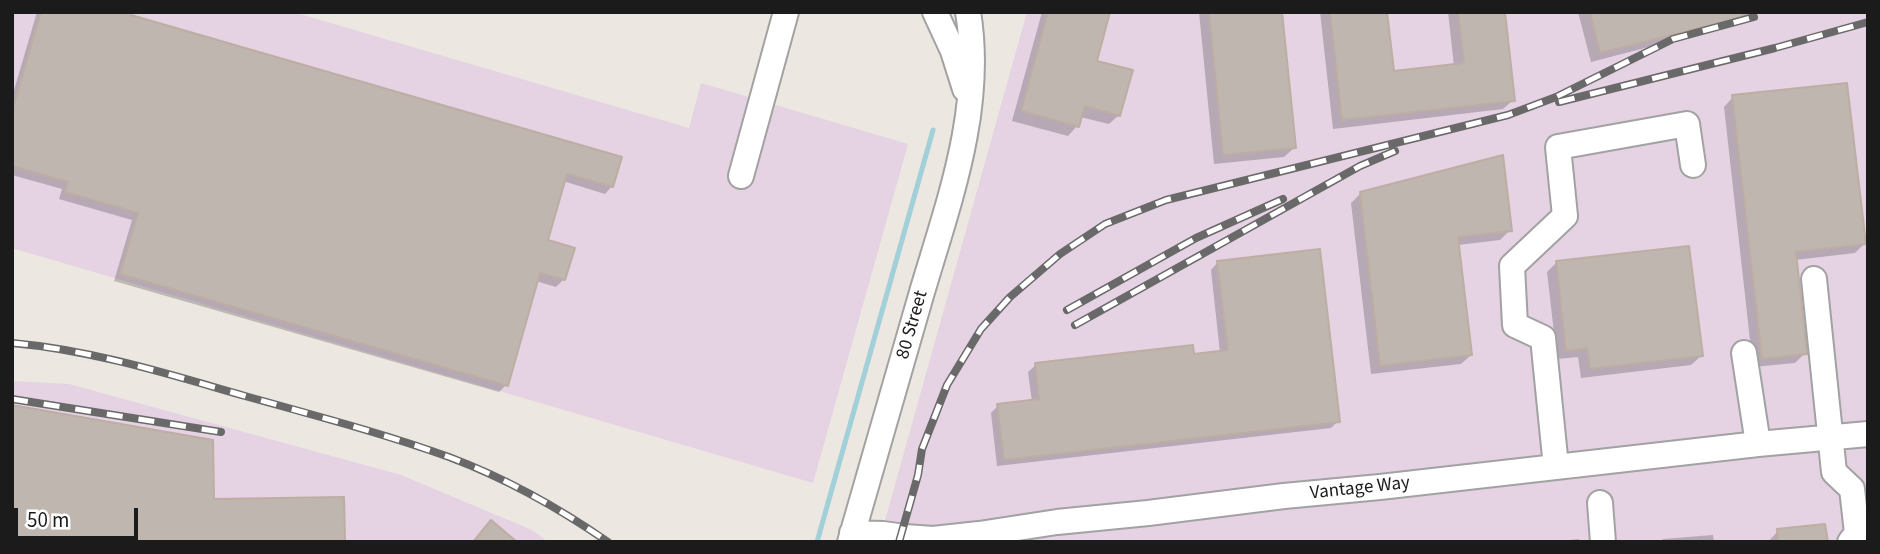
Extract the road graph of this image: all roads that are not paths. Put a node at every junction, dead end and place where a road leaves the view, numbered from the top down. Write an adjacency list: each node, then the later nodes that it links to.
1 (786, 12): 6 (street)
2 (935, 12): 4 (street, 80 Street)
3 (968, 12): 4 (street, 80 Street)
4 (970, 106): 14 (street, 80 Street)
5 (1693, 165): 12 (street)
6 (741, 176)
7 (1814, 279): 10 (street)
8 (1744, 353): 11 (street)
9 (1868, 434): 10 (street, Vantage Way)
10 (1830, 438): 11 (street, Vantage Way); 16 (street)
11 (1758, 444): 12 (street, Vantage Way)
12 (1556, 467): 14 (street, Vantage Way)
13 (1600, 503): 15 (street)
14 (851, 537)
15 (1603, 542)
16 (1850, 542)

